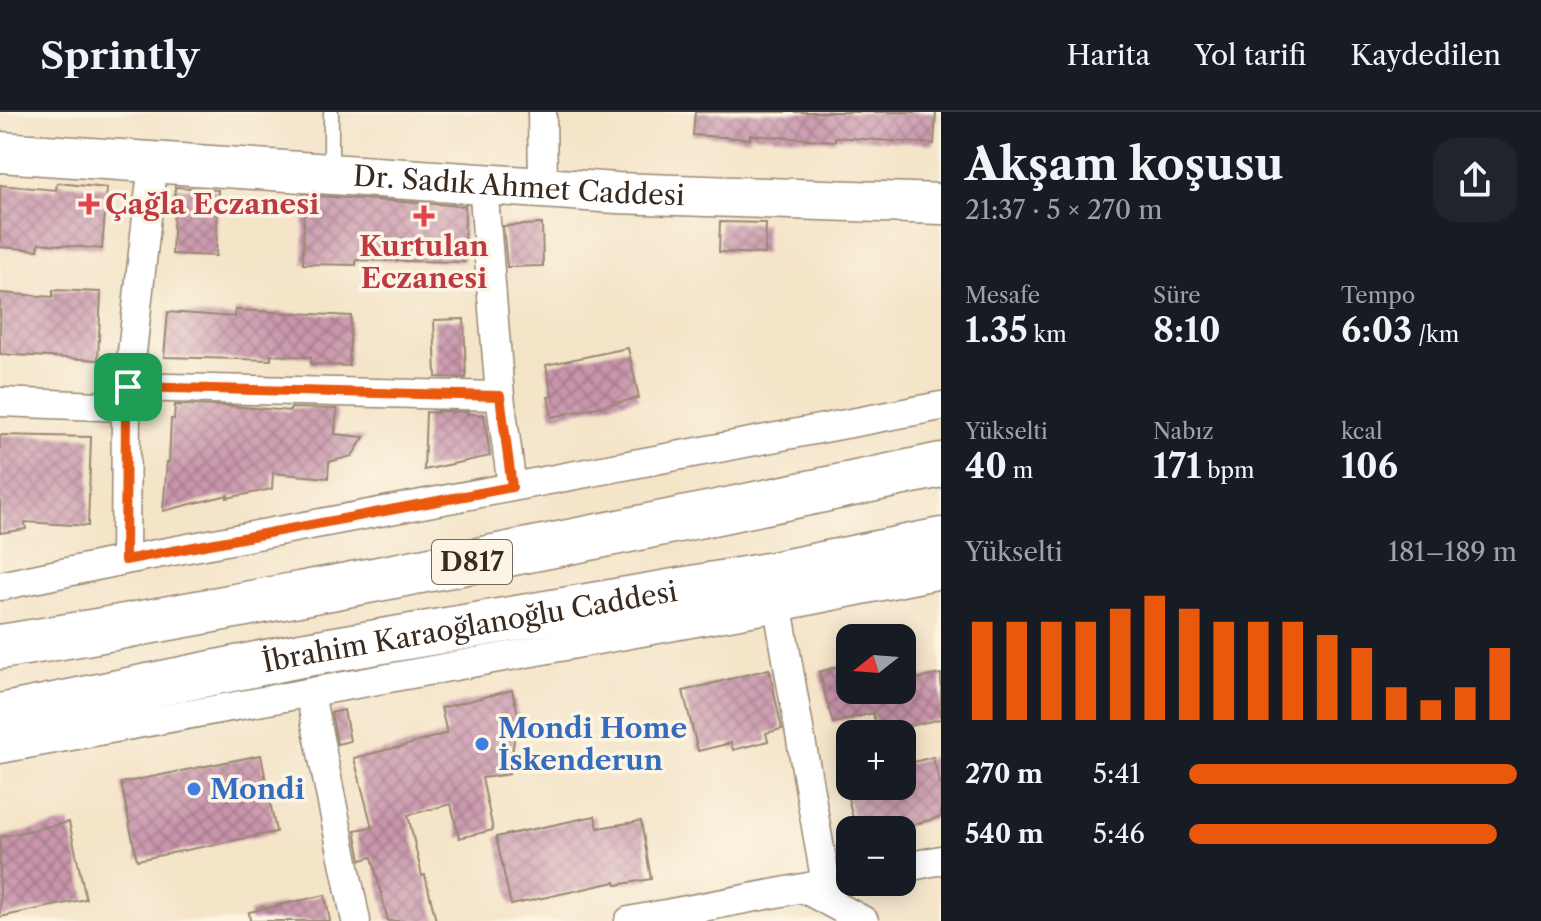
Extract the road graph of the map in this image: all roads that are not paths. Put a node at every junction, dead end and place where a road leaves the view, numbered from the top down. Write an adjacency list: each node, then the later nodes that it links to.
1 (331, 112): 5 (lane)
2 (542, 112): 7 (street)
3 (0, 152): 4 (street, Dr. Sadık Ahmet Caddesi)
4 (153, 162): 5 (street, Dr. Sadık Ahmet Caddesi); 10 (street)
5 (331, 174): 6 (street, Dr. Sadık Ahmet Caddesi)
6 (483, 184): 7 (street, Dr. Sadık Ahmet Caddesi); 9 (street)
7 (543, 188): 8 (street, Dr. Sadık Ahmet Caddesi)
8 (941, 204)
9 (500, 396): 10 (street); 14 (street)
10 (127, 397): 11 (street); 16 (street)
11 (0, 402)
12 (941, 406): 14 (street)
13 (941, 465): 20 (highway, D817)
14 (512, 487): 16 (street)
15 (941, 540): 22 (highway, İbrahim Karaoğlanoğlu Caddesi / D817)
16 (125, 560): 18 (street)
17 (941, 574): 19 (street)
18 (0, 586)
19 (778, 607): 21 (street); 26 (street)
20 (0, 647)
21 (310, 694): 23 (street); 27 (street)
22 (0, 716)
23 (0, 749)
24 (941, 860): 25 (street)
25 (916, 865)
26 (826, 884): 28 (street); 29 (street)
27 (356, 921)
28 (629, 921)
29 (864, 921)

